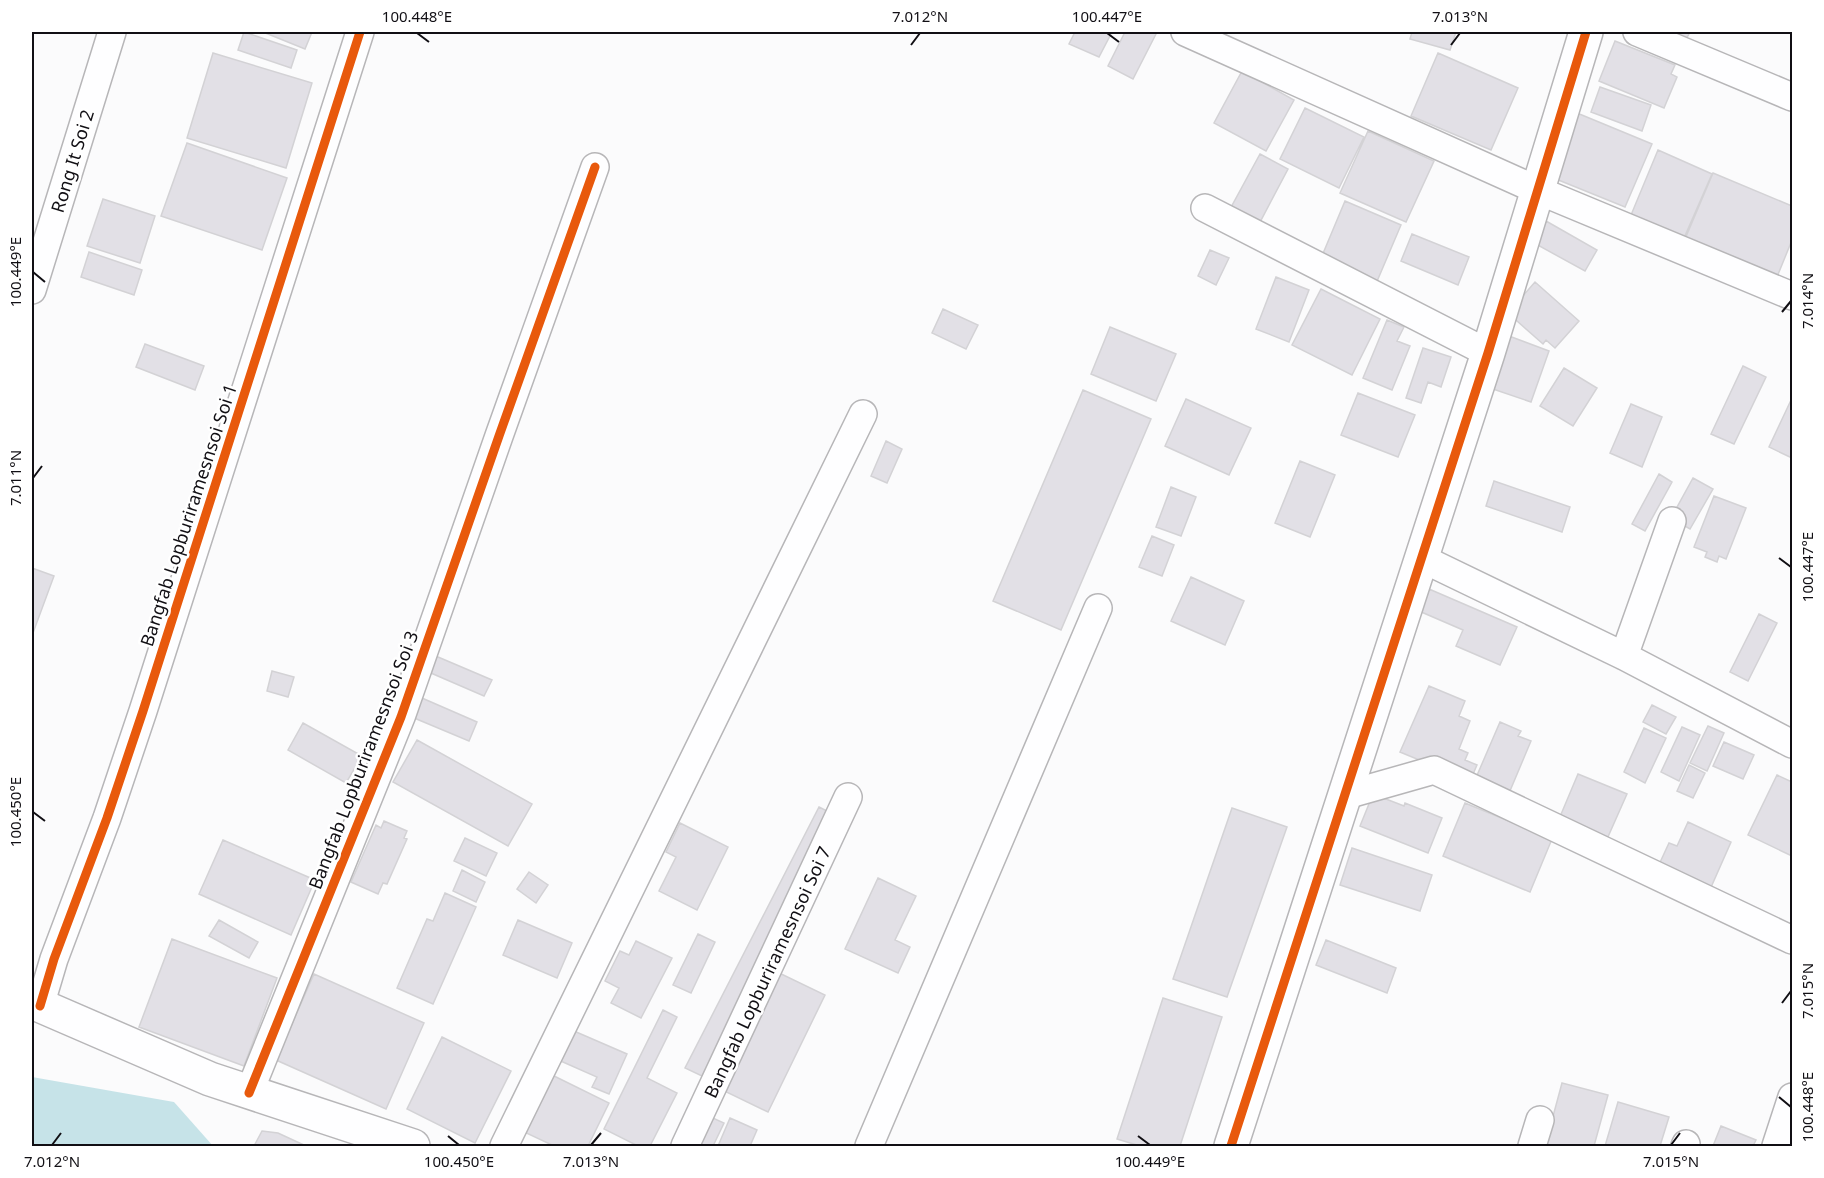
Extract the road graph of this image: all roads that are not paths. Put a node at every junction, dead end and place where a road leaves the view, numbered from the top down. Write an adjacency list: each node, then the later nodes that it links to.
1 (112, 32): 10 (street, Rong It Soi 2)
2 (360, 32): 22 (street, Bangfab Lopburiramesnsoi Soi 1)
3 (1185, 32): 8 (street)
4 (1586, 32): 8 (street)
5 (1637, 32): 6 (street)
6 (1792, 97)
7 (595, 167): 23 (street, Bangfab Lopburiramesnsoi Soi 3)
8 (1537, 190): 11 (street); 12 (street)
9 (1205, 208): 12 (street)
10 (32, 290)
11 (1792, 296)
12 (1488, 353): 15 (street)
13 (863, 414): 27 (street)
14 (1672, 521): 17 (street)
15 (1421, 558): 17 (street); 19 (street)
16 (1098, 608): 29 (street)
17 (1624, 656): 18 (street)
18 (1792, 744)
19 (1346, 795): 21 (street); 30 (street)
20 (848, 798): 28 (street, Bangfab Lopburiramesnsoi Soi 7)
21 (1792, 940)
22 (36, 1004): 23 (street)
23 (249, 1093): 26 (street)
24 (1792, 1097): 32 (street)
25 (1540, 1120): 31 (street)
26 (413, 1146)
27 (504, 1146)
28 (685, 1146)
29 (869, 1146)
30 (1232, 1146)
31 (1532, 1146)
32 (1776, 1146)

